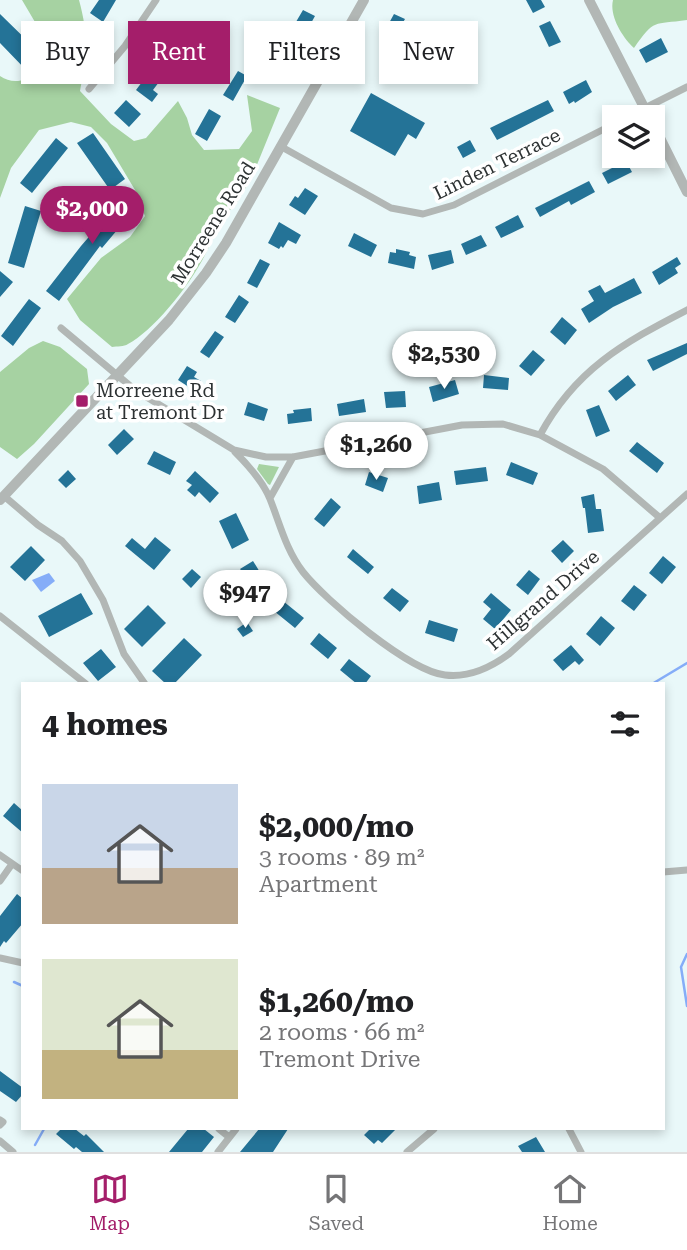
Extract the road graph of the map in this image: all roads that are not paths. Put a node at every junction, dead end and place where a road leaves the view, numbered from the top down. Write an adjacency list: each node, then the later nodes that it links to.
1 (156, 0): 5 (street)
2 (364, 0): 9 (street, Morreene Road)
3 (589, 0): 6 (street)
4 (687, 87): 7 (street)
5 (89, 89)
6 (643, 105)
7 (659, 105)
8 (602, 130): 9 (street, Linden Terrace)
9 (280, 146): 14 (street, Morreene Road)
10 (665, 148): 11 (street)
11 (687, 192)
12 (687, 310): 15 (street)
13 (61, 328): 14 (street)
14 (117, 377): 16 (street); 19 (street, Morreene Road)
15 (540, 435): 17 (street); 21 (street)
16 (234, 450): 17 (street); 20 (street, Hillgrand Drive)
17 (293, 457): 20 (street)
18 (687, 494): 21 (street, Hillgrand Drive)
19 (2, 498): 24 (street)
20 (270, 498): 21 (street, Hillgrand Drive)
21 (659, 517)
22 (0, 616): 23 (street)
23 (83, 682)
24 (144, 682)
25 (0, 855): 26 (street)
26 (12, 864): 27 (street); 30 (street)
27 (21, 870)
28 (687, 870): 29 (street)
29 (665, 872)
30 (0, 881)
31 (0, 958): 32 (street)
32 (21, 963)
33 (0, 1120): 34 (street)
34 (0, 1125)
35 (220, 1130): 39 (street)
36 (235, 1130): 39 (street)
37 (433, 1130): 43 (street)
38 (570, 1130): 44 (street)
39 (229, 1137): 42 (street)
40 (0, 1141): 41 (street)
41 (11, 1152)
42 (218, 1152)
43 (407, 1152)
44 (581, 1152)

